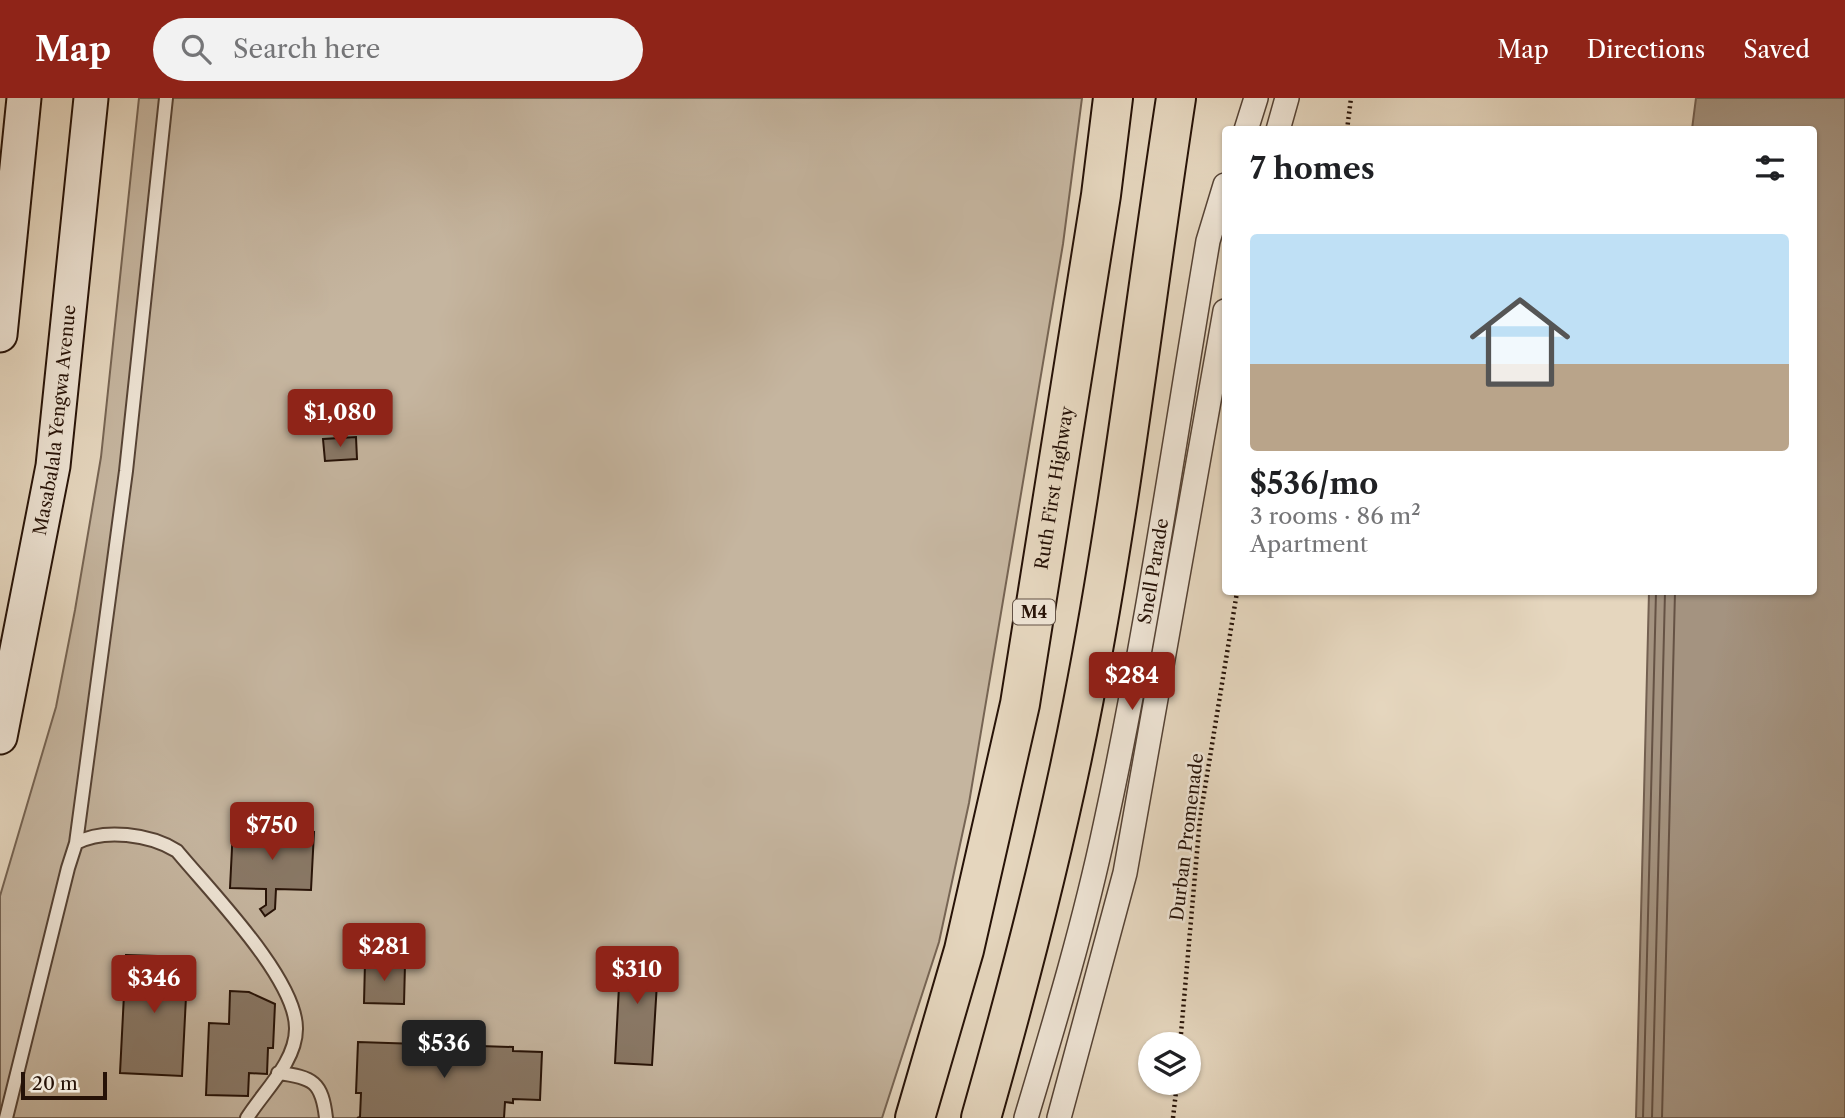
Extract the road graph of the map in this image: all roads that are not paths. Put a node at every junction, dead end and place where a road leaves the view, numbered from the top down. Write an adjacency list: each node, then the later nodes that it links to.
1 (24, 98): 12 (main road)
2 (91, 98): 13 (main road, Masabalala Yengwa Avenue)
3 (166, 98): 14 (lane)
4 (1113, 98): 19 (highway, Ruth First Highway / M4)
5 (1176, 98): 20 (highway)
6 (1256, 98): 8 (street)
7 (1287, 98): 9 (street)
8 (1246, 126)
9 (1279, 126)
10 (1222, 195): 21 (street, Snell Parade)
11 (1222, 327): 22 (street, Snell Parade)
12 (0, 335)
13 (0, 737)
14 (76, 843): 15 (lane); 16 (lane)
15 (278, 1073): 17 (lane); 18 (lane)
16 (6, 1118)
17 (247, 1118)
18 (326, 1118)
19 (915, 1118)
20 (981, 1118)
21 (1026, 1118)
22 (1059, 1118)

